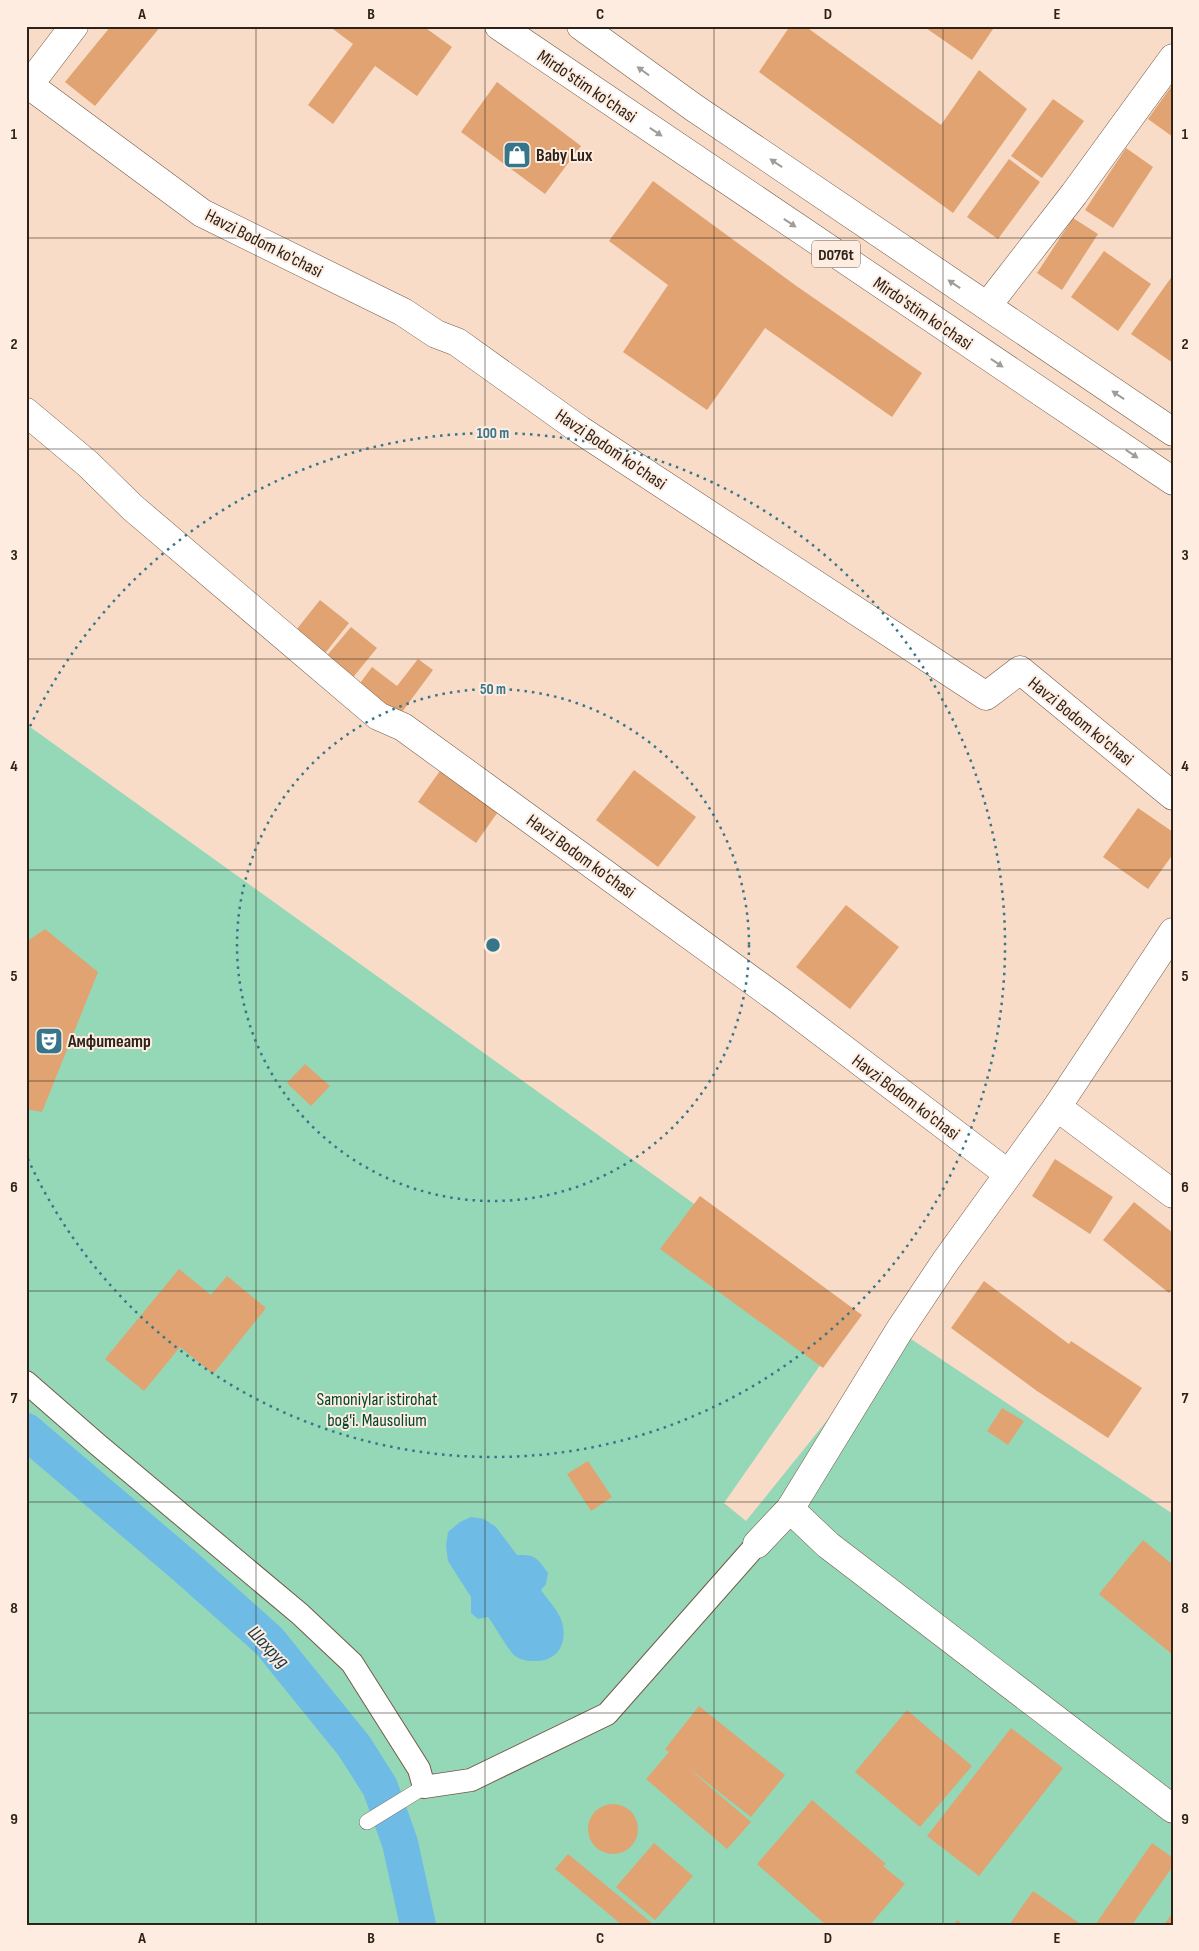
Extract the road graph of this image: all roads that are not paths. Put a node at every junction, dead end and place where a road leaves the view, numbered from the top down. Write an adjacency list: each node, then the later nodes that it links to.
1 (74, 26): 5 (street, Havzi Bodom ko'chasi)
2 (499, 26): 9 (street, Mirdo'stim ko'chasi / D076t, one-way to 9)
3 (582, 26): 6 (street, D076t, one-way to 3)
4 (1173, 58): 6 (street)
5 (28, 87): 10 (street, Havzi Bodom ko'chasi)
6 (987, 306): 8 (street, D076t, one-way to 6)
7 (26, 412): 13 (street, Havzi Bodom ko'chasi)
8 (1173, 432)
9 (1173, 481)
10 (1173, 796)
11 (1173, 932): 12 (street)
12 (1057, 1107): 13 (street); 14 (street)
13 (1007, 1173): 16 (street)
14 (1173, 1194)
15 (26, 1382): 18 (street)
16 (790, 1508): 17 (street); 19 (street)
17 (757, 1544): 18 (street)
18 (424, 1786): 20 (lane)
19 (1173, 1809)
20 (371, 1819)

